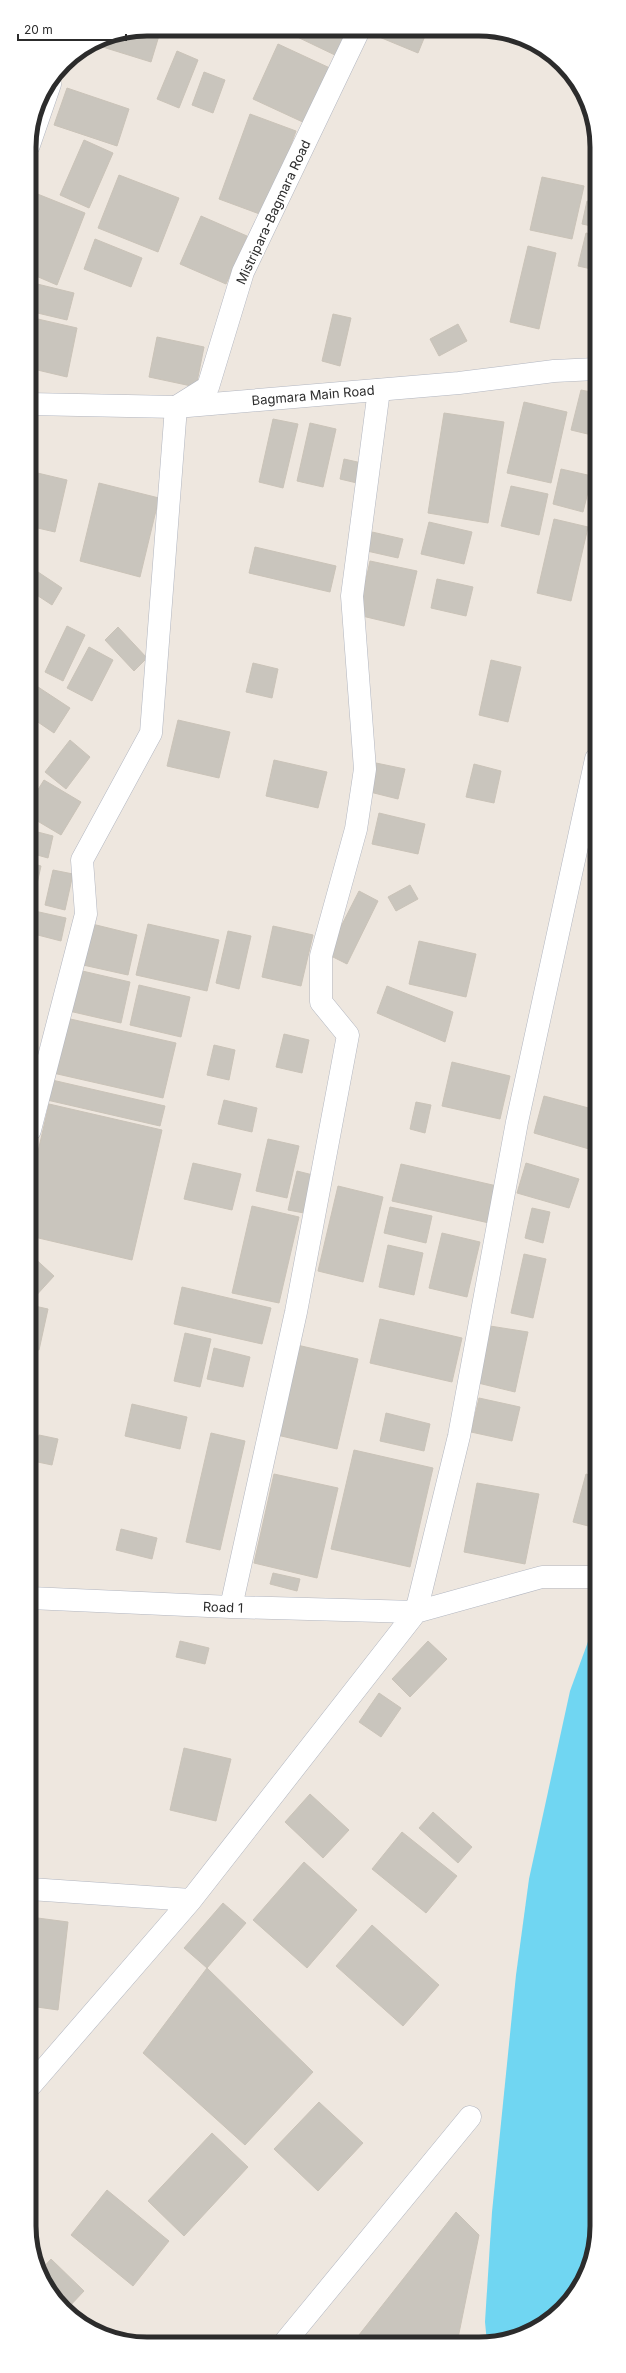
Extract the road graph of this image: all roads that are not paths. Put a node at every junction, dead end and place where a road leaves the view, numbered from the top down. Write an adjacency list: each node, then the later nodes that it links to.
1 (356, 36): 5 (street, Mistripara-Bagmara Road)
2 (590, 369): 3 (street, Bagmara Main Road)
3 (379, 390): 5 (street, Bagmara Main Road); 10 (street)
4 (36, 404): 5 (street, Bagmara Main Road)
5 (176, 407): 7 (street)
6 (590, 787): 11 (street)
7 (36, 1107)
8 (590, 1576): 11 (street, Road 1)
9 (36, 1598): 10 (street, Road 1)
10 (231, 1607): 11 (street, Road 1)
11 (416, 1612): 13 (street)
12 (36, 1889): 13 (street)
13 (191, 1900): 14 (street)
14 (36, 2079)
15 (470, 2117): 16 (street)
16 (289, 2337)

